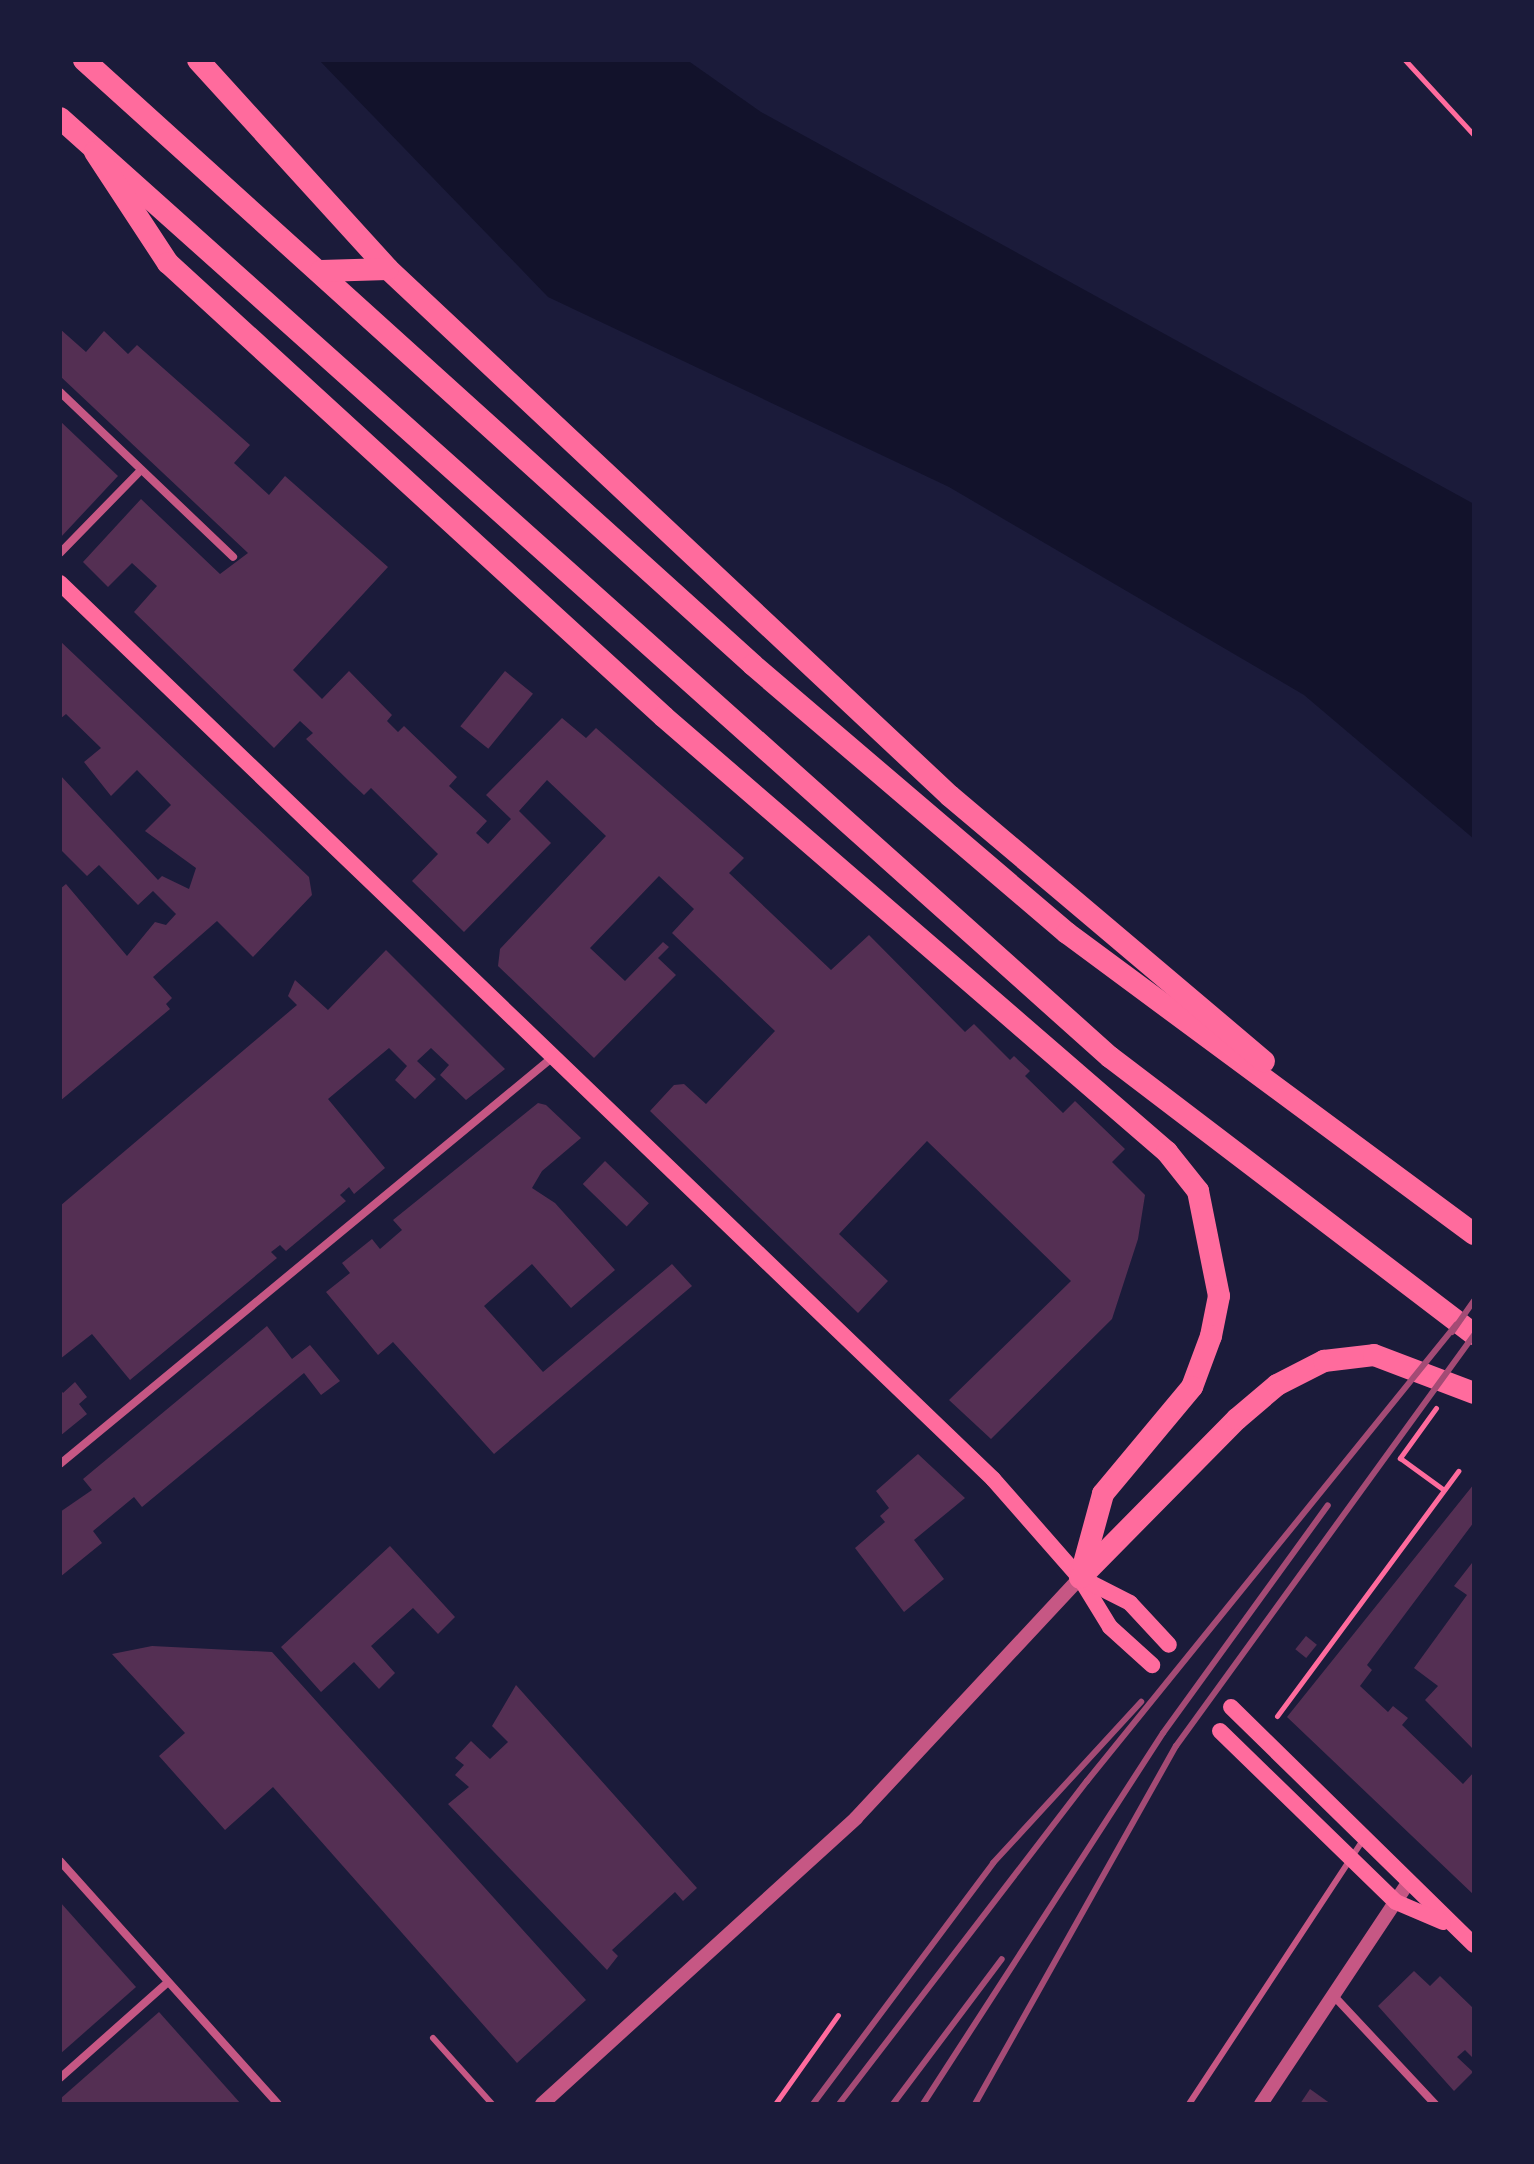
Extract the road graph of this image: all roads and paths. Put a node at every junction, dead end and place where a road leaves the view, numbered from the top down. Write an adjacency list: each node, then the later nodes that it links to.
1 (84, 60): 8 (highway)
2 (198, 60): 7 (highway)
3 (1405, 60): 5 (path)
4 (60, 118): 6 (highway)
5 (1474, 135)
6 (95, 152): 17 (highway); 23 (highway)
7 (388, 269): 8 (highway); 15 (highway)
8 (321, 271): 15 (highway)
9 (60, 392): 10 (street)
10 (140, 471): 11 (street); 12 (street)
11 (60, 553)
12 (233, 557)
13 (60, 583): 14 (main road)
14 (556, 1054): 20 (street); 23 (main road)
15 (1418, 1190): 16 (highway)
16 (1474, 1234)
17 (1474, 1334)
18 (1474, 1393): 23 (highway)
19 (1433, 1413): 22 (path)
20 (60, 1464)
21 (1458, 1471): 22 (path)
22 (1444, 1490): 28 (path)
23 (1080, 1578): 24 (main road); 25 (main road); 43 (street)
24 (1169, 1645)
25 (1152, 1665)
26 (1231, 1707): 28 (main road)
27 (1220, 1731): 31 (main road)
28 (1260, 1739): 29 (main road)
29 (1363, 1840): 31 (lane); 32 (main road)
30 (60, 1861): 36 (street)
31 (1349, 1862): 33 (main road); 45 (lane)
32 (1408, 1883): 33 (street); 34 (main road)
33 (1396, 1902): 34 (main road); 37 (street)
34 (1452, 1925): 35 (main road)
35 (1474, 1945)
36 (167, 1983): 40 (street); 41 (street)
37 (1332, 1994): 46 (street); 47 (street)
38 (838, 2015): 44 (path)
39 (433, 2038): 42 (lane)
40 (60, 2078)
41 (278, 2104)
42 (492, 2104)
43 (542, 2104)
44 (775, 2104)
45 (1189, 2104)
46 (1261, 2104)
47 (1435, 2104)

